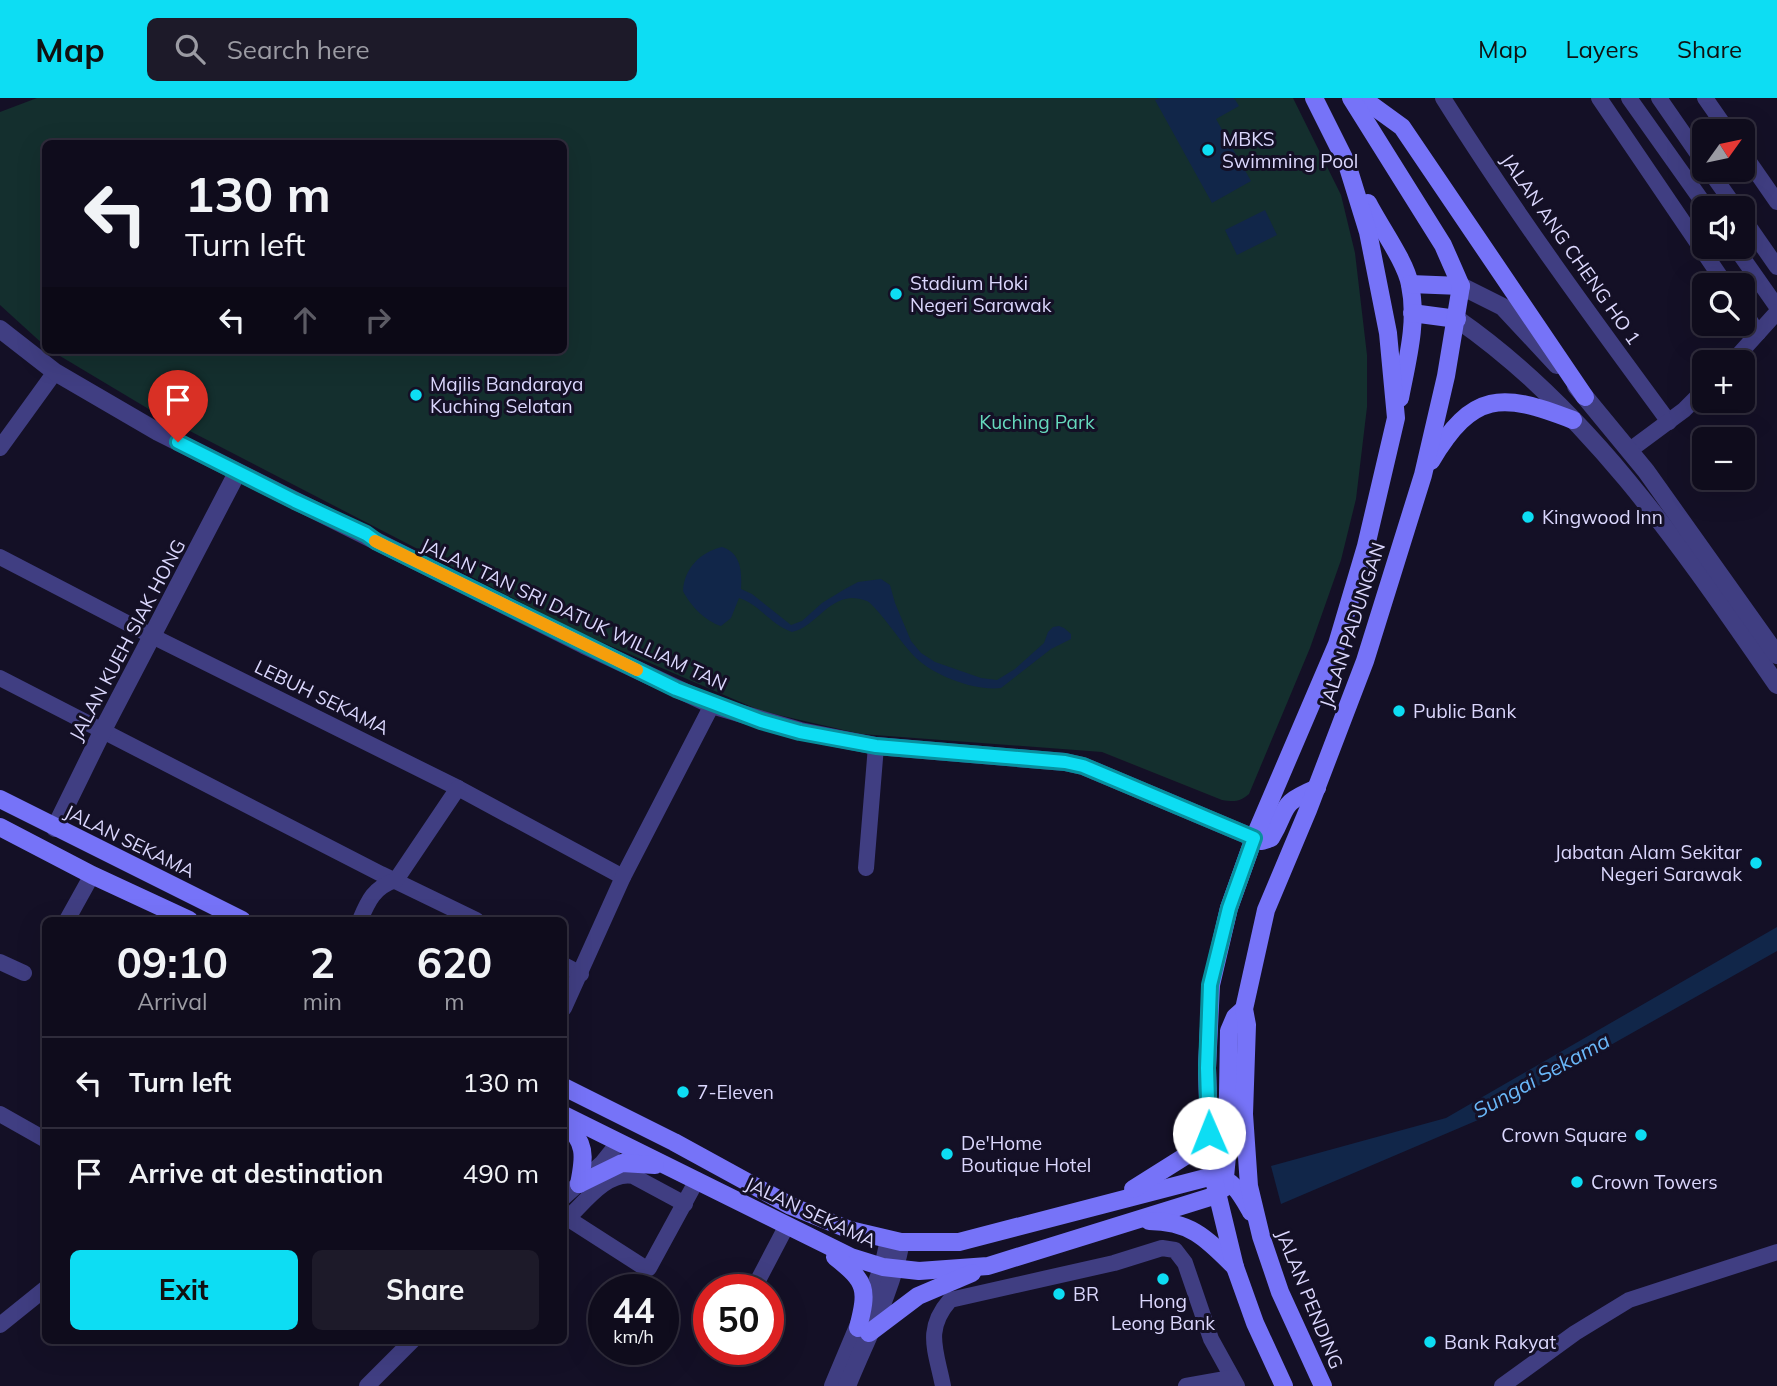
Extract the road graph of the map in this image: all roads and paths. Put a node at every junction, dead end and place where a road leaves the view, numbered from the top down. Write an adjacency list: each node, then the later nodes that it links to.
1 (1314, 98): 11 (main road, JALAN PADUNGAN)
2 (1351, 98): 20 (main road)
3 (1362, 98): 30 (main road)
4 (1443, 98): 34 (street, JALAN ANG CHENG HO 1)
5 (1599, 98): 18 (street)
6 (1629, 98): 13 (street)
7 (1659, 98): 10 (street)
8 (1705, 98): 9 (street)
9 (1720, 119)
10 (1692, 146)
11 (1347, 164): 19 (main road); 32 (main road, JALAN PADUNGAN)
12 (1755, 170): 14 (street)
13 (1698, 196)
14 (1777, 202)
15 (1755, 235): 17 (street)
16 (1743, 259): 21 (street)
17 (1777, 266)
18 (1718, 273)
19 (1410, 284): 20 (main road); 23 (main road)
20 (1461, 286): 24 (main road, JALAN PADUNGAN); 30 (street)
21 (1777, 307)
22 (1777, 312): 27 (street)
23 (1412, 313): 24 (main road); 32 (main road)
24 (1457, 319): 33 (street); 38 (main road, JALAN PADUNGAN)
25 (1755, 328): 27 (street)
26 (0, 329): 29 (street, JALAN TAN SRI DATUK WILLIAM TAN)
27 (1758, 333): 28 (street)
28 (1743, 350)
29 (55, 372): 35 (street); 37 (street, JALAN TAN SRI DATUK WILLIAM TAN)
30 (1585, 397): 36 (street)
31 (1692, 401): 34 (street)
32 (1396, 418): 52 (main road, JALAN PADUNGAN)
33 (1573, 420): 38 (main road); 43 (street)
34 (1669, 422): 36 (street)
35 (0, 448)
36 (1630, 450): 41 (street)
37 (237, 472): 40 (street, JALAN KUEH SIAK HONG); 44 (street, JALAN TAN SRI DATUK WILLIAM TAN)
38 (1423, 475): 48 (main road, JALAN PADUNGAN)
39 (0, 557): 40 (street, LEBUH SEKAMA)
40 (152, 636): 45 (street, JALAN KUEH SIAK HONG); 47 (street, LEBUH SEKAMA)
41 (1777, 655)
42 (0, 678): 45 (street)
43 (1777, 685)
44 (712, 705): 46 (street, JALAN TAN SRI DATUK WILLIAM TAN); 55 (street)
45 (103, 731): 51 (street, JALAN KUEH SIAK HONG); 56 (street)
46 (876, 746): 52 (street, JALAN TAN SRI DATUK WILLIAM TAN); 53 (street)
47 (458, 788): 55 (street, LEBUH SEKAMA); 56 (street)
48 (1317, 788): 52 (main road); 68 (main road, JALAN PADUNGAN)
49 (0, 799): 51 (main road, JALAN SEKAMA)
50 (0, 827): 54 (main road)
51 (55, 828): 57 (main road); 60 (main road, JALAN SEKAMA)
52 (1254, 838): 74 (main road, JALAN PADUNGAN)
53 (866, 869)
54 (92, 875): 57 (main road); 58 (street)
55 (623, 877): 66 (street)
56 (396, 880): 61 (street); 62 (street)
57 (162, 907): 59 (main road)
58 (69, 917)
59 (183, 917)
60 (236, 917)
61 (362, 917)
62 (470, 917)
63 (0, 962): 65 (street)
64 (567, 967): 66 (street)
65 (24, 973)
66 (581, 974): 67 (street)
67 (567, 1002)
68 (1244, 1009): 78 (main road); 81 (main road, JALAN PADUNGAN)
69 (567, 1089): 92 (main road, JALAN SEKAMA)
70 (567, 1092): 76 (main road)
71 (0, 1114): 75 (street)
72 (567, 1117): 76 (main road, JALAN SEKAMA)
73 (567, 1124): 80 (main road)
74 (1209, 1133): 78 (main road, JALAN PADUNGAN); 84 (main road)
75 (42, 1138)
76 (618, 1143): 77 (main road, JALAN SEKAMA); 80 (street)
77 (667, 1166): 79 (main road, JALAN SEKAMA); 80 (main road)
78 (1220, 1177): 83 (main road, JALAN PADUNGAN); 84 (main road, JALAN SEKAMA); 89 (main road)
79 (697, 1180): 85 (street); 90 (main road, JALAN SEKAMA)
80 (579, 1184): 82 (street)
81 (1250, 1186): 89 (main road, JALAN PENDING)
82 (567, 1195)
83 (1217, 1195): 88 (main road, JALAN SEKAMA); 95 (main road)
84 (1111, 1201): 92 (main road, JALAN SEKAMA)
85 (685, 1204): 86 (street); 87 (street)
86 (567, 1216)
87 (567, 1219)
88 (1134, 1222): 94 (main road, JALAN SEKAMA); 95 (main road)
89 (1258, 1224): 109 (main road, JALAN PENDING)
90 (786, 1227): 91 (main road, JALAN SEKAMA); 97 (street)
91 (815, 1241): 96 (main road, JALAN SEKAMA); 100 (main road)
92 (895, 1241): 96 (street)
93 (1777, 1252): 110 (street)
94 (988, 1266): 96 (main road, JALAN SEKAMA); 100 (main road)
95 (1235, 1266): 108 (main road)
96 (889, 1268): 100 (street)
97 (761, 1274)
98 (42, 1291): 99 (street)
99 (0, 1325)
100 (863, 1330): 104 (street); 105 (street)
101 (409, 1344): 103 (street)
102 (1234, 1382): 106 (street); 107 (street)
103 (367, 1386)
104 (833, 1386)
105 (847, 1386)
106 (943, 1386)
107 (1186, 1386)
108 (1284, 1386)
109 (1323, 1386)
110 (1502, 1386)

